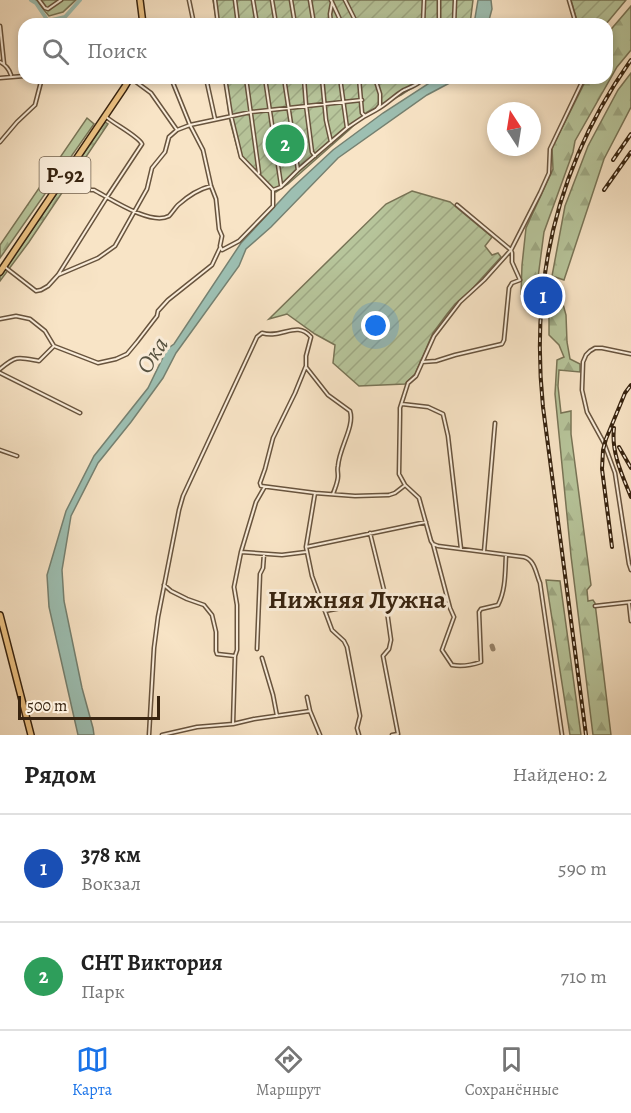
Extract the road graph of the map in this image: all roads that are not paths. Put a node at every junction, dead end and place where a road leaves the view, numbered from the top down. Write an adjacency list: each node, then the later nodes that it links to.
1 (39, 0): 2 (street)
2 (61, 0)
3 (140, 0): 17 (main road)
4 (189, 0): 18 (street)
5 (215, 0): 19 (street)
6 (235, 0): 20 (street)
7 (253, 0): 21 (street)
8 (272, 0): 22 (street)
9 (291, 0): 23 (street)
10 (310, 0): 24 (street)
11 (345, 0): 27 (street)
12 (424, 0): 28 (street)
13 (439, 0): 29 (street)
14 (455, 0): 30 (street)
15 (569, 0): 31 (street)
16 (332, 1): 25 (street); 26 (street)
17 (141, 18)
18 (193, 18)
19 (217, 18)
20 (237, 18)
21 (256, 18)
22 (275, 18)
23 (294, 18)
24 (313, 18)
25 (330, 18)
26 (339, 18)
27 (354, 18)
28 (423, 18)
29 (439, 18)
30 (454, 18)
31 (574, 18)
32 (0, 26): 34 (street)
33 (0, 62): 34 (street)
34 (4, 64): 36 (street)
35 (18, 76): 36 (street)
36 (12, 77): 37 (street)
37 (0, 78)
38 (40, 84): 69 (street)
39 (126, 84): 62 (main road, Р-92)
40 (138, 84): 68 (street)
41 (173, 84): 66 (street)
42 (207, 84): 65 (street)
43 (226, 84): 63 (street)
44 (247, 84): 61 (street)
45 (266, 84): 59 (street)
46 (285, 84): 58 (street)
47 (304, 84): 57 (street)
48 (322, 84): 56 (street)
49 (341, 84): 55 (street)
50 (360, 84): 54 (street)
51 (377, 84): 60 (street)
52 (418, 84): 60 (street)
53 (581, 84): 82 (street)
54 (362, 100): 55 (street); 64 (street)
55 (343, 102): 56 (street); 67 (street)
56 (324, 104): 57 (street); 70 (street)
57 (306, 105): 58 (street); 71 (street)
58 (288, 107): 59 (street); 72 (street)
59 (269, 109): 61 (street); 76 (street)
60 (376, 110): 64 (street)
61 (251, 112): 63 (street); 73 (street)
62 (105, 116): 74 (main road, Р-92); 78 (street)
63 (231, 116): 65 (street); 73 (street)
64 (365, 116): 67 (street)
65 (215, 120): 66 (street)
66 (190, 126): 68 (street); 75 (street)
67 (347, 128): 70 (street)
68 (177, 130): 80 (street)
69 (0, 142)
70 (330, 142): 71 (street)
71 (315, 156): 72 (street)
72 (298, 170): 76 (street)
73 (259, 174): 77 (street)
74 (64, 177): 78 (street); 83 (main road, Р-92)
75 (211, 186): 80 (street); 81 (street)
76 (281, 187): 77 (street)
77 (273, 190): 81 (street)
78 (107, 197): 80 (street); 85 (street)
79 (457, 205): 82 (street)
80 (134, 211): 85 (street)
81 (220, 246): 87 (street)
82 (511, 250): 89 (street); 89 (street)
83 (4, 266): 84 (main road, Р-92); 85 (street)
84 (0, 272)
85 (58, 275)
86 (0, 319): 87 (street)
87 (54, 346): 91 (street)
88 (631, 354): 111 (street)
89 (422, 362): 92 (street)
90 (306, 366): 98 (street); 100 (street); 112 (street)
91 (0, 371): 93 (street)
92 (402, 404): 97 (street); 105 (street)
93 (80, 413)
94 (495, 423): 108 (street)
95 (0, 450): 96 (street)
96 (17, 456)
97 (405, 485): 100 (street); 101 (street)
98 (264, 488): 99 (street); 106 (street)
99 (315, 493): 100 (street); 104 (street)
100 (333, 494)
101 (426, 522): 102 (street); 103 (street)
102 (370, 533): 104 (street); 131 (street)
103 (433, 544): 105 (street); 110 (street)
104 (306, 547): 107 (street)
105 (461, 549): 108 (street)
106 (241, 552): 109 (street); 120 (street)
107 (306, 552): 109 (street); 116 (street)
108 (484, 552): 110 (street)
109 (264, 554): 119 (street)
110 (506, 555): 132 (street)
111 (631, 570)
112 (164, 585): 120 (street); 127 (street)
113 (630, 603): 115 (street); 118 (street)
114 (357, 605): 116 (street)
115 (595, 606)
116 (325, 611): 130 (street)
117 (0, 615): 126 (main road)
118 (631, 621)
119 (257, 649)
120 (235, 656): 125 (street)
121 (262, 658): 124 (street)
122 (307, 697): 123 (street)
123 (310, 711): 124 (street); 129 (street)
124 (277, 716): 125 (street)
125 (232, 724): 128 (street)
126 (31, 735)
127 (149, 735)
128 (162, 735)
129 (320, 735)
130 (359, 735)
131 (392, 735)
132 (562, 735)

